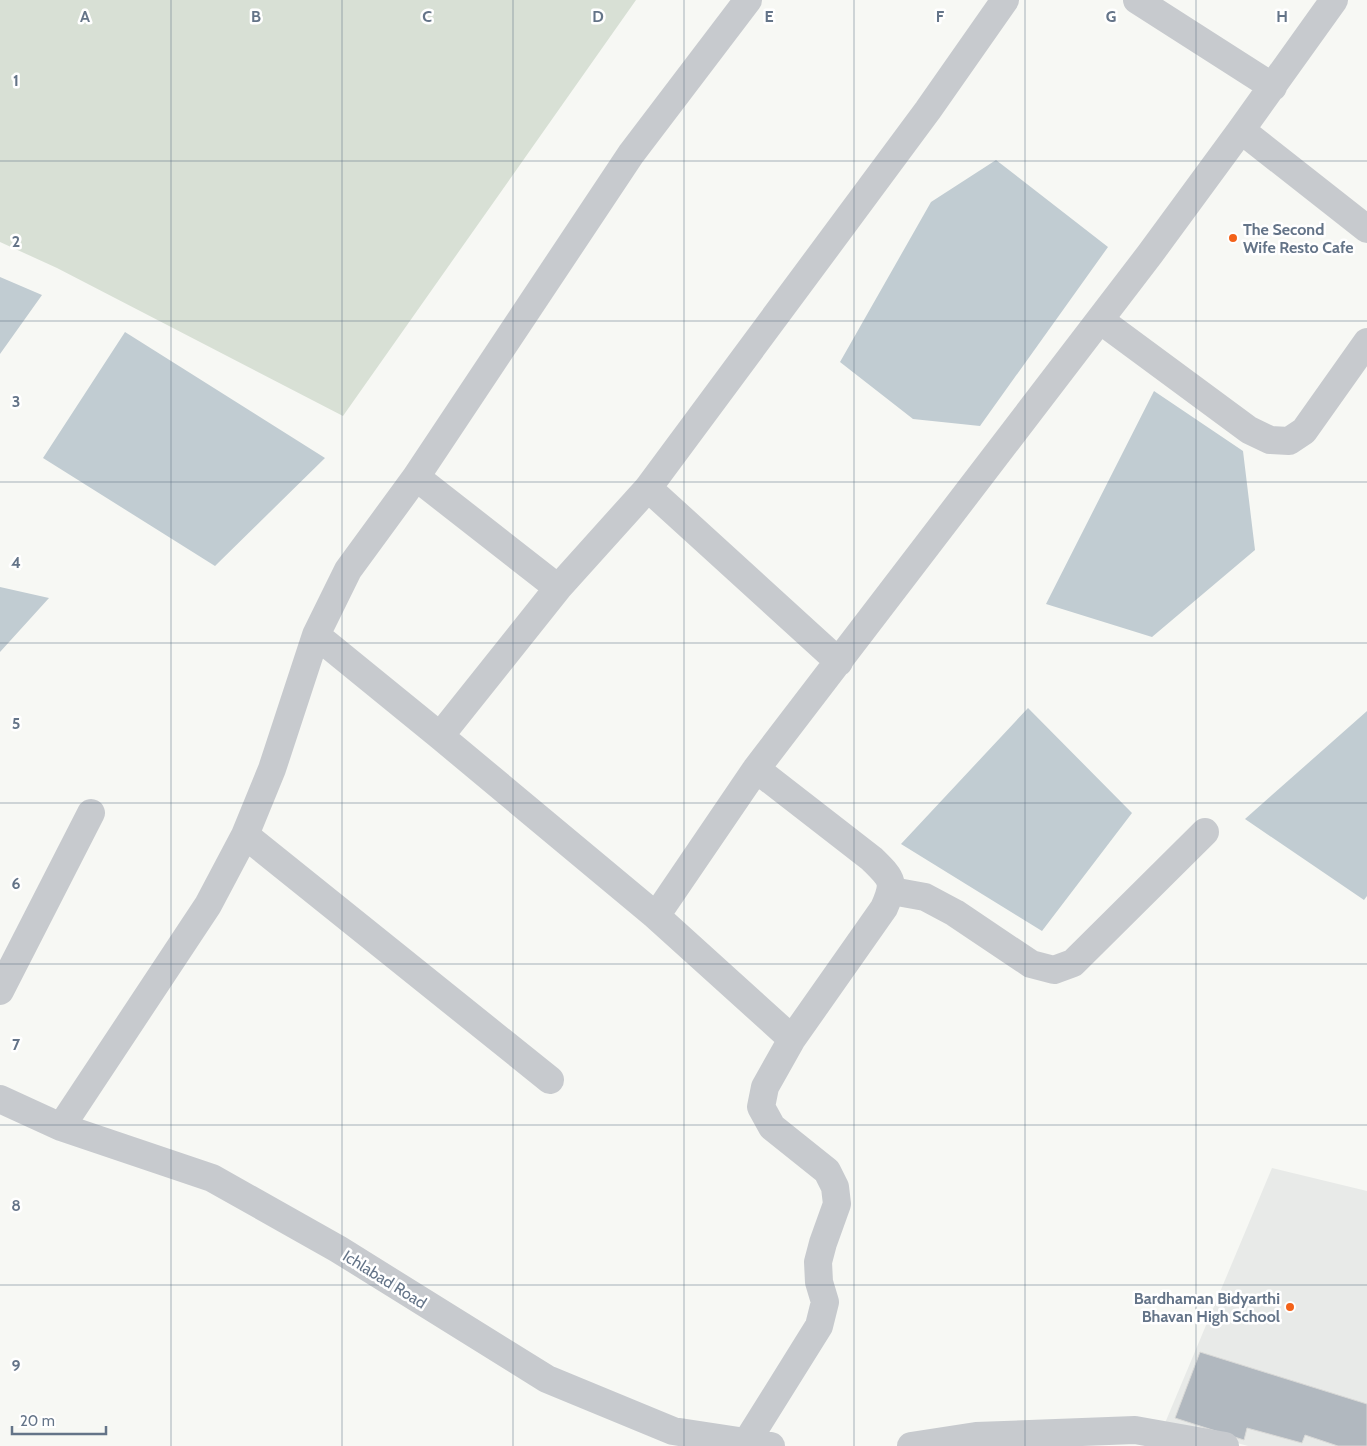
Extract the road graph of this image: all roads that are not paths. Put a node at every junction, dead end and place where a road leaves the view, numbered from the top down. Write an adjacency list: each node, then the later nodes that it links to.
1 (748, 0): 10 (street)
2 (1005, 0): 11 (street)
3 (1136, 0): 5 (street)
4 (1334, 0): 5 (street)
5 (1273, 87): 6 (street)
6 (1241, 130): 7 (street); 8 (street)
7 (1367, 229)
8 (1100, 320): 9 (street); 14 (street)
9 (1367, 342)
10 (416, 477): 12 (street); 13 (street)
11 (648, 488): 12 (street); 14 (street)
12 (558, 588): 15 (street)
13 (316, 635): 15 (street); 19 (street)
14 (839, 662): 16 (street)
15 (440, 736): 21 (street)
16 (756, 769): 20 (street); 21 (street)
17 (91, 813): 22 (street)
18 (1205, 832): 20 (street)
19 (245, 836): 24 (street); 26 (street)
20 (892, 891): 23 (street)
21 (656, 916): 23 (street)
22 (0, 991)
23 (792, 1039): 27 (street)
24 (550, 1080)
25 (0, 1099): 26 (street, Ichlabad Road)
26 (61, 1127): 27 (street, Ichlabad Road)
27 (758, 1444)
28 (911, 1446): 29 (street)
29 (1225, 1446)

